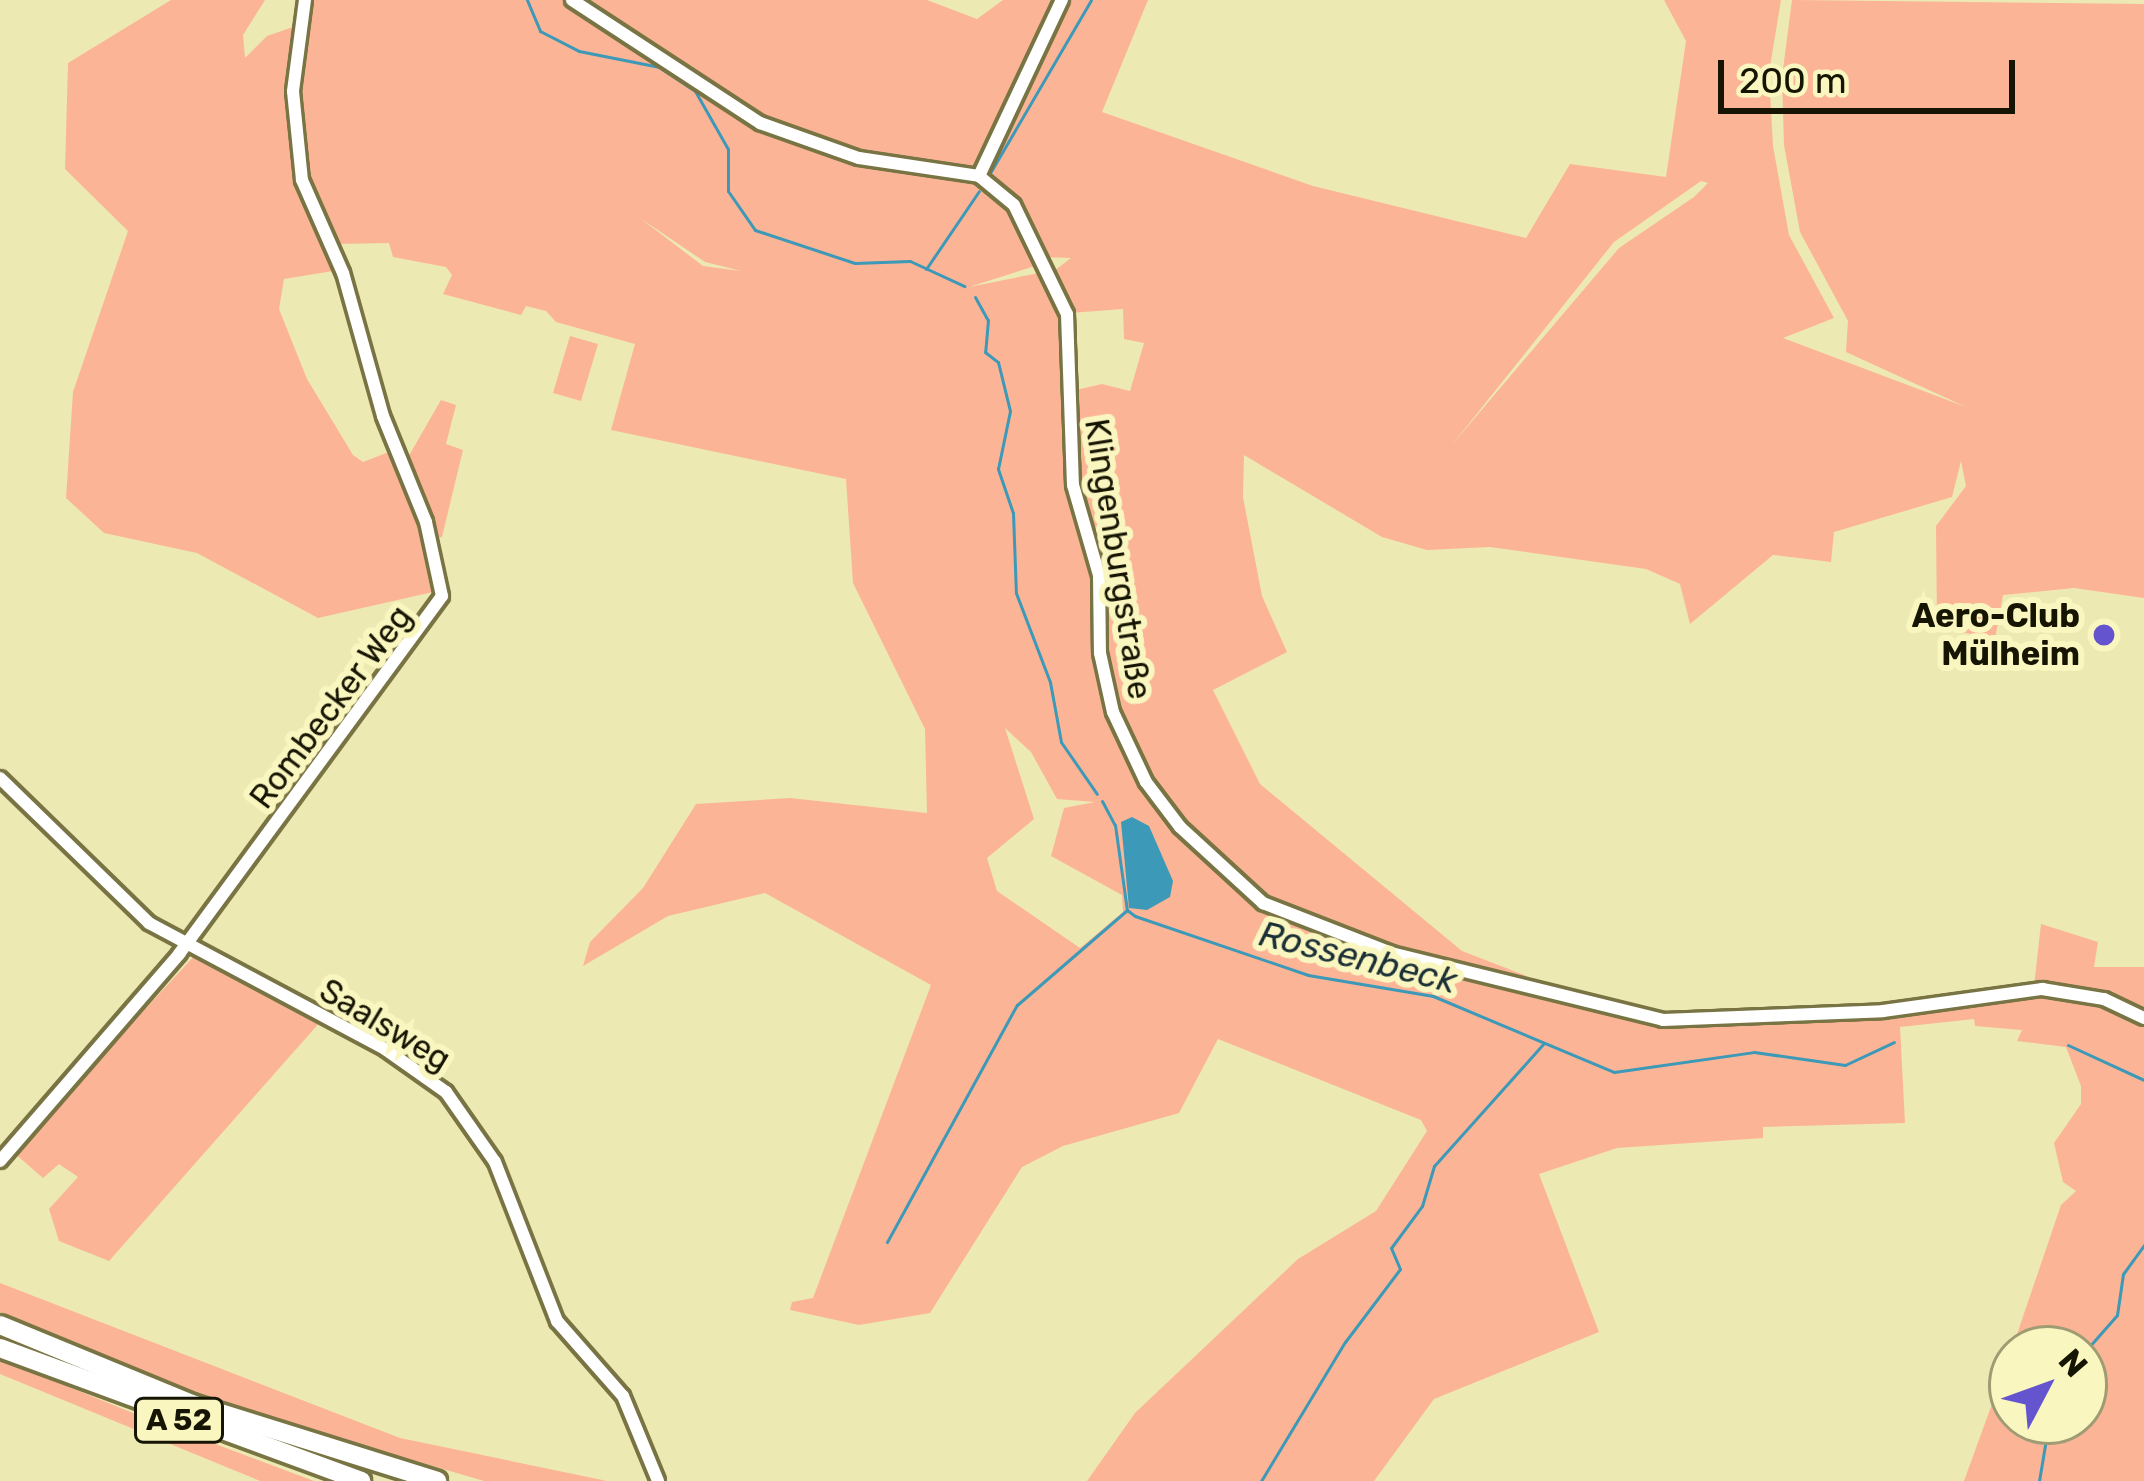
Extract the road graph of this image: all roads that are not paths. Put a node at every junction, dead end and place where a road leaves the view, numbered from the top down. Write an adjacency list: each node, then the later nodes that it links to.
1 (305, 0): 6 (street, Rombecker Weg)
2 (572, 0): 4 (street)
3 (1062, 0): 4 (street)
4 (979, 176): 7 (street, Klingenburgstraße)
5 (0, 778): 6 (street, Saalsweg)
6 (186, 945): 8 (street, Rombecker Weg); 13 (street, Saalsweg)
7 (2144, 1018)
8 (0, 1161)
9 (0, 1324): 12 (highway, A 52)
10 (0, 1348): 11 (highway, A 52)
11 (361, 1481)
12 (437, 1481)
13 (658, 1481)

